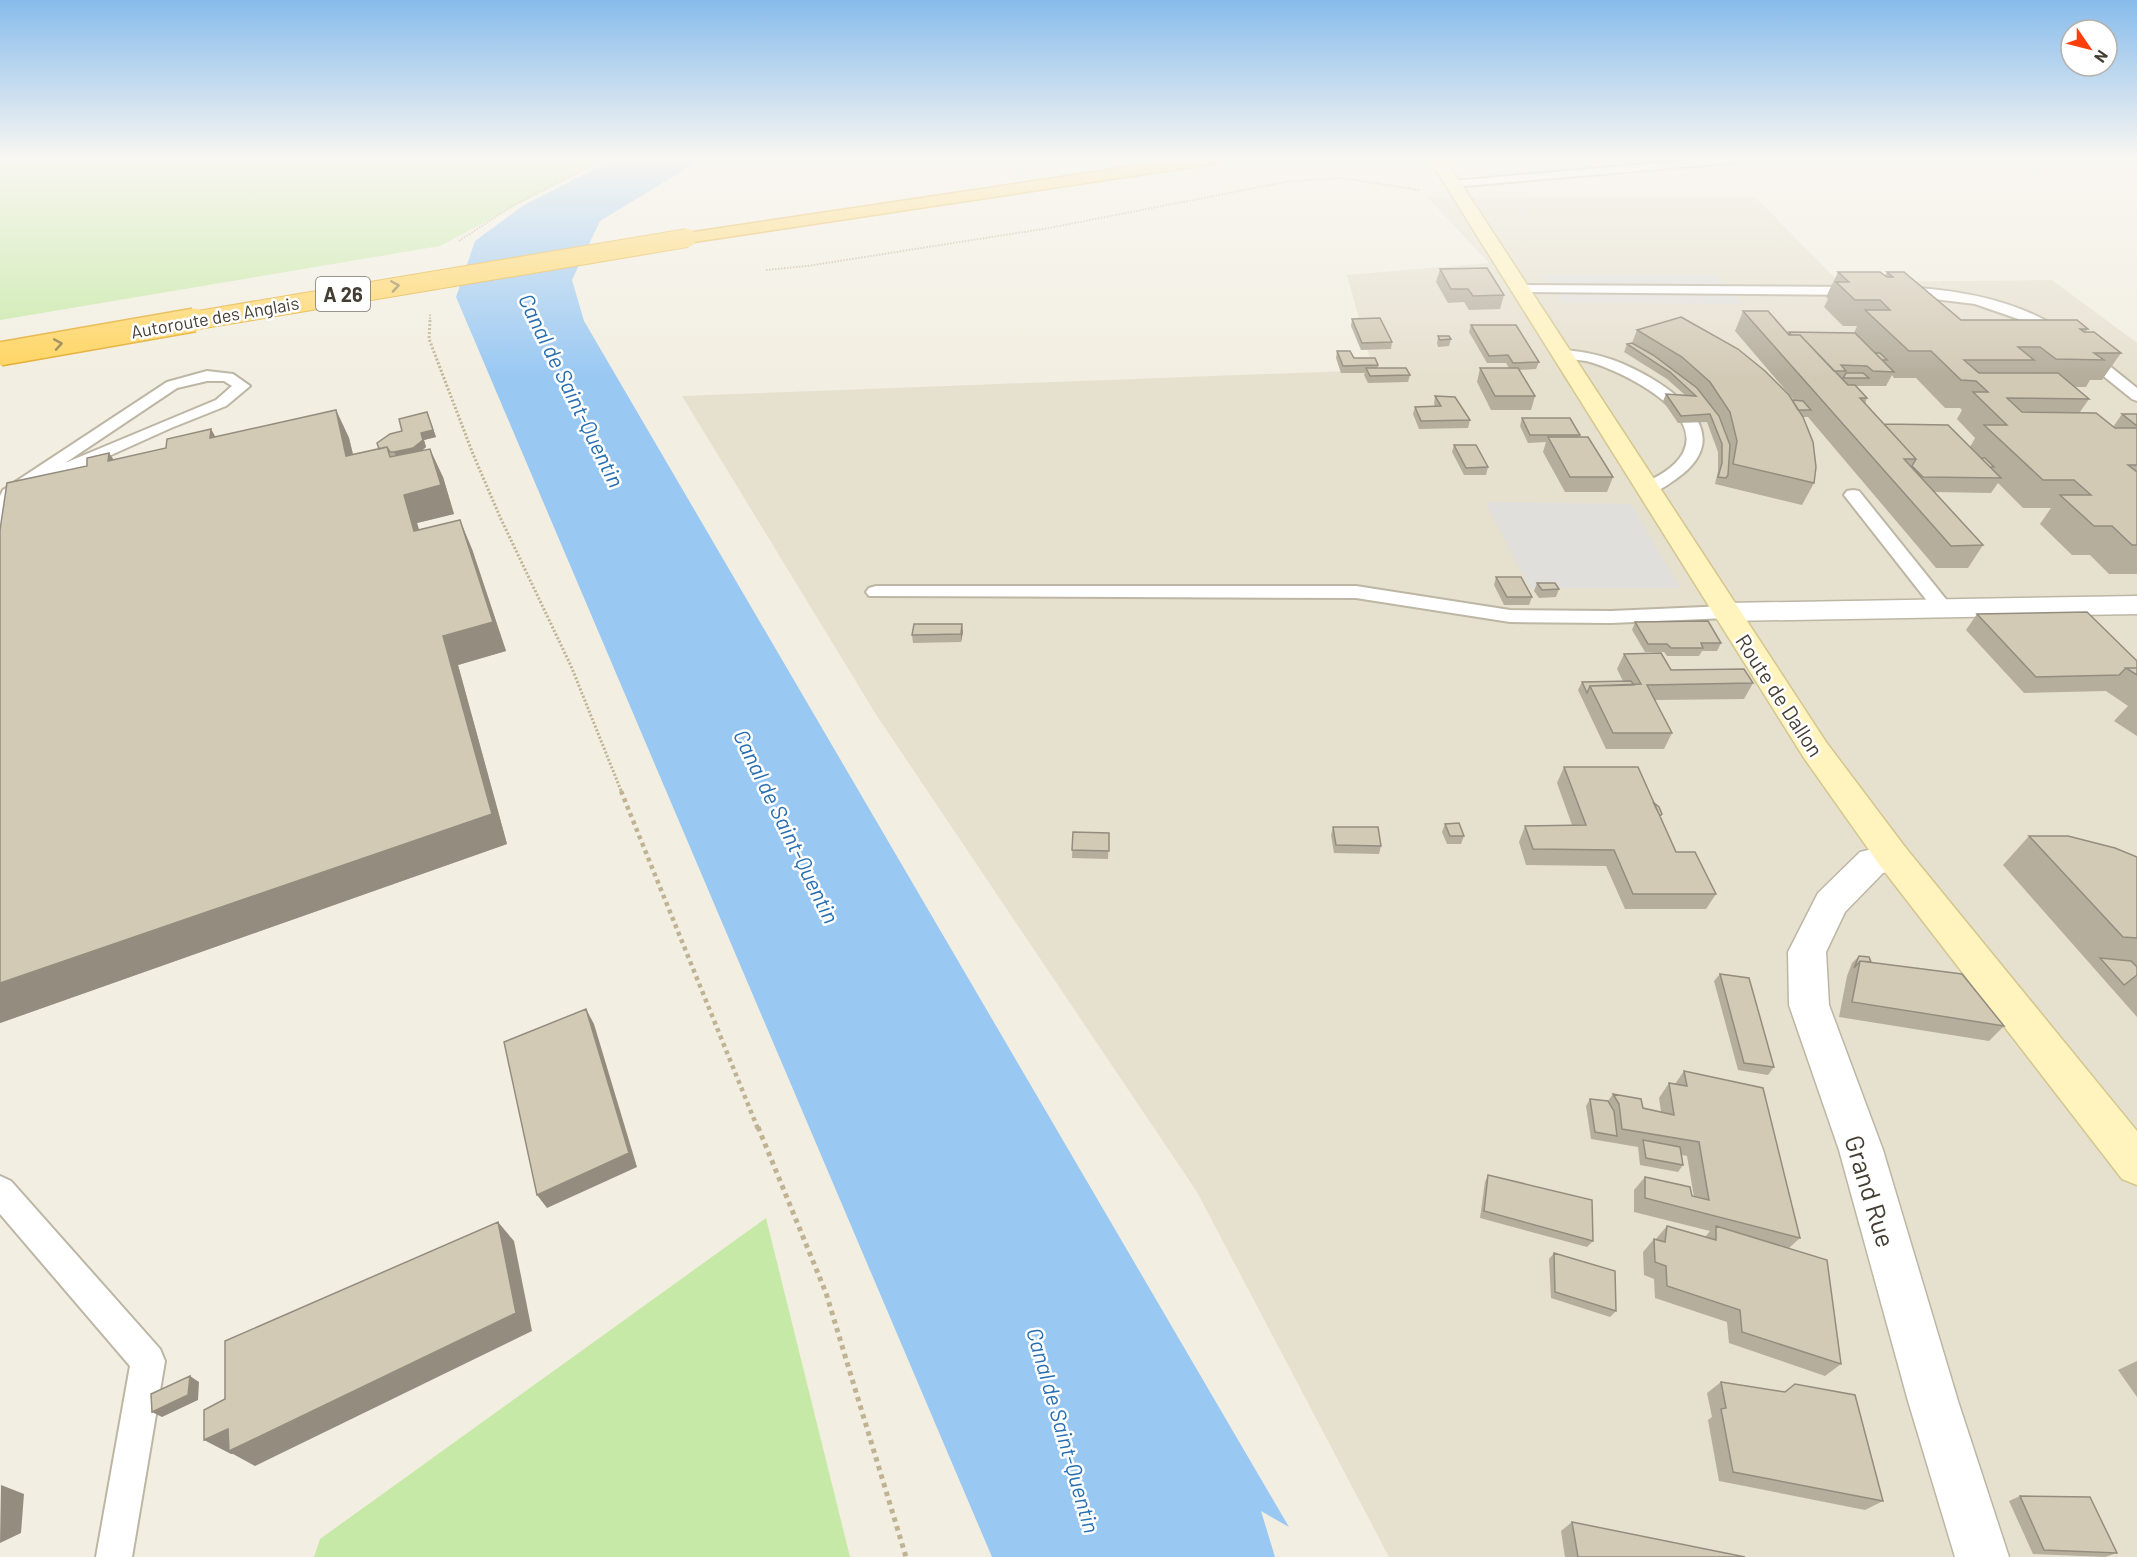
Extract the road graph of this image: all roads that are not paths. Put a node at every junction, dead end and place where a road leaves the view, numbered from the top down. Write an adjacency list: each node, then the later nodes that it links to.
1 (666, 232): 4 (highway, Autoroute des Anglais / A 26)
2 (674, 232): 6 (highway, Autoroute des Anglais / A 26, one-way to 2, bridge)
3 (1484, 232): 5 (street, Route de Dallon)
4 (538, 244)
5 (1522, 289): 7 (street, Route de Dallon); 8 (lane)
6 (0, 354)
7 (1563, 354): 9 (street, Route de Dallon); 9 (lane)
8 (2137, 396)
9 (1649, 488): 16 (street, Route de Dallon)
10 (9, 494): 10 (lane); 12 (lane)
11 (1853, 495): 15 (lane)
12 (0, 541)
13 (876, 592): 16 (lane)
14 (2137, 605): 15 (street)
15 (1942, 607): 16 (street)
16 (1728, 612): 17 (street, Route de Dallon)
17 (1893, 857): 18 (street, Route de Dallon); 21 (street, Grand Rue)
18 (2137, 1164)
19 (0, 1191): 20 (lane)
20 (114, 1557)
21 (1982, 1557)

